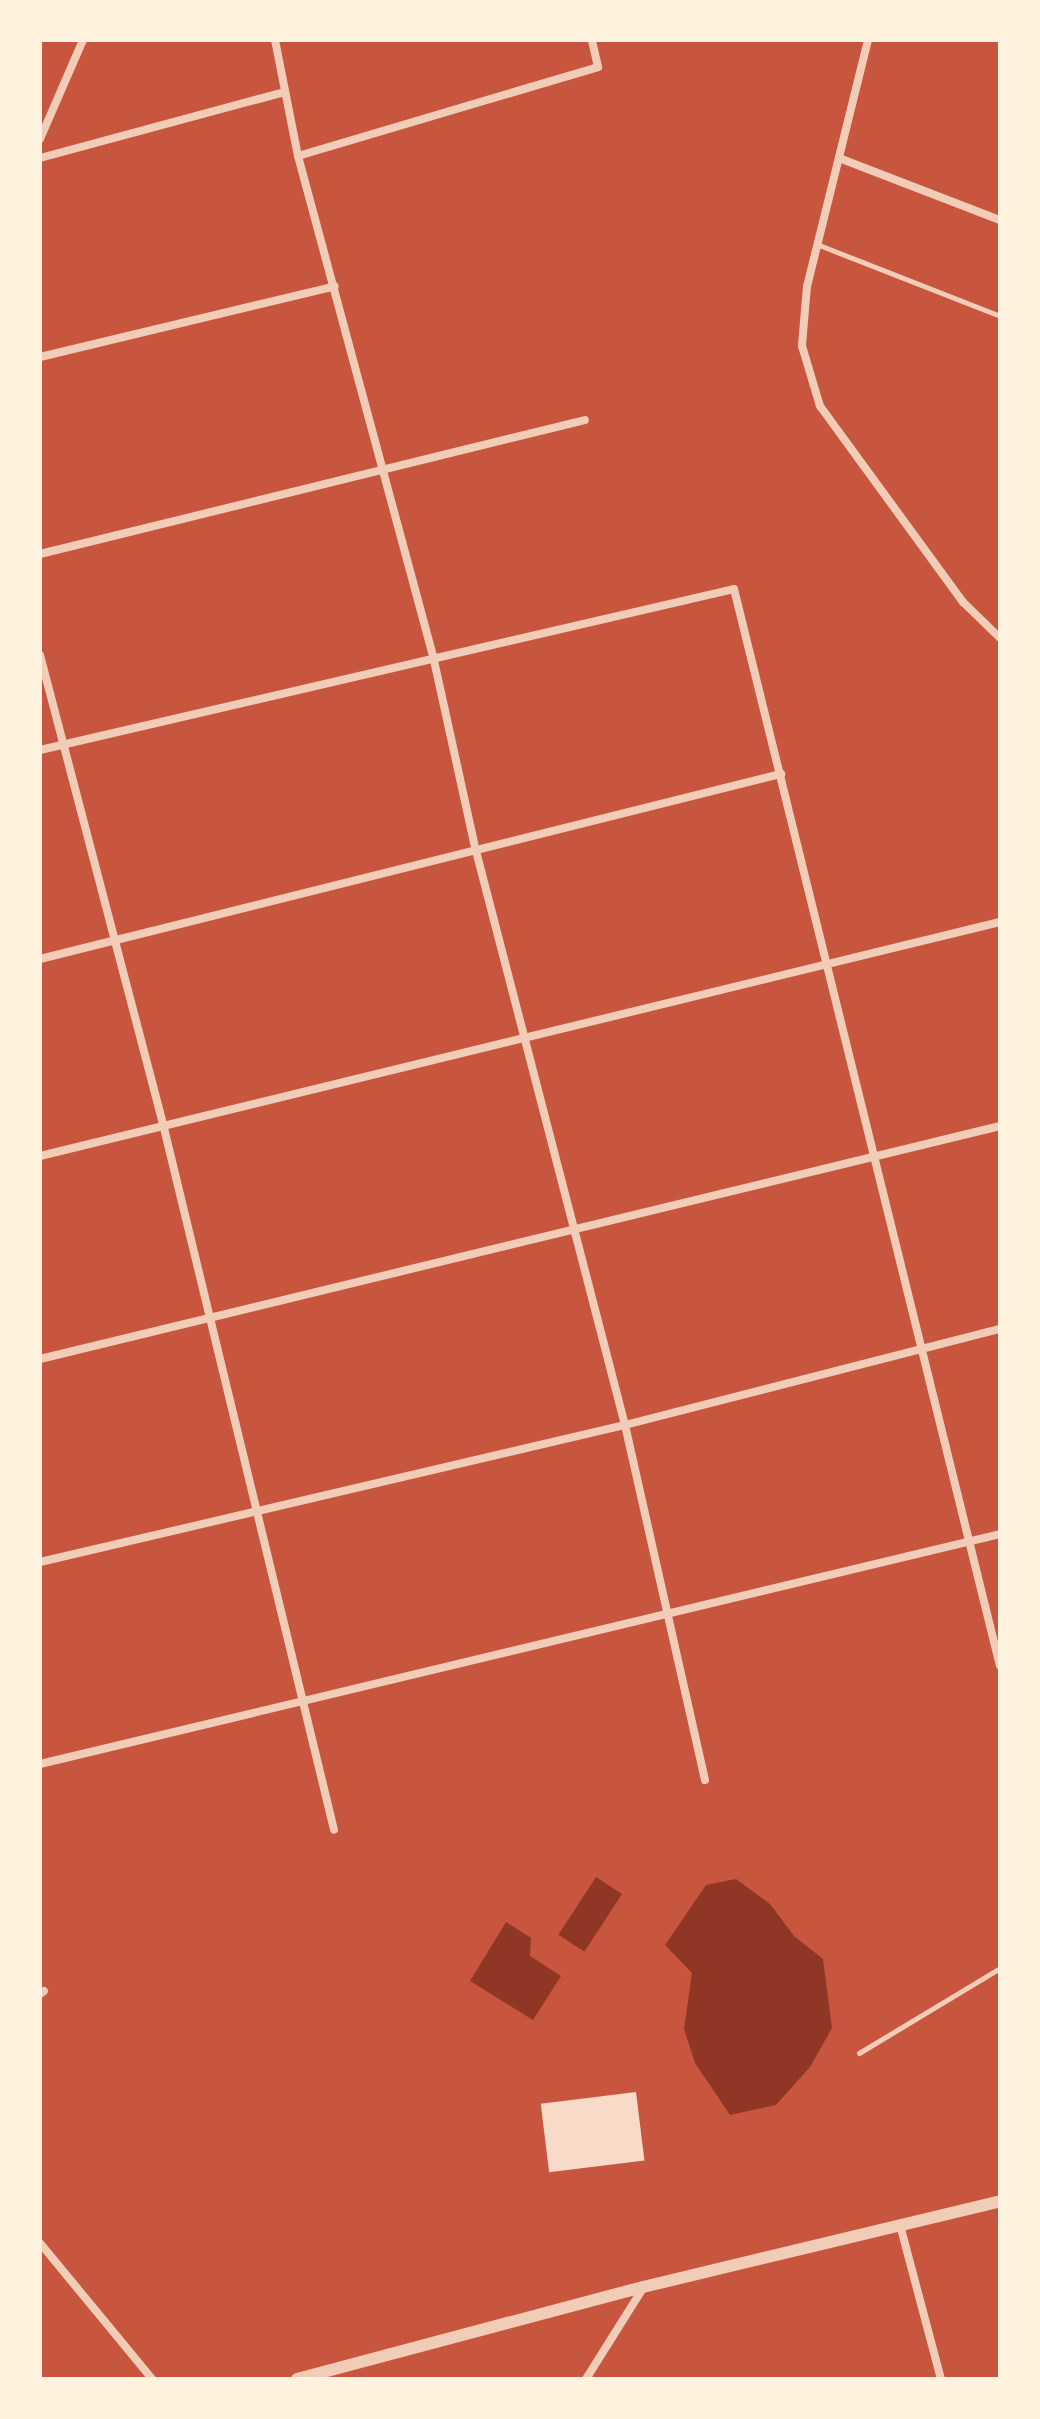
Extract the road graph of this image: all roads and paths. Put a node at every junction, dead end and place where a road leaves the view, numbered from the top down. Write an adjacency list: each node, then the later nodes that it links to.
1 (83, 40): 6 (street)
2 (275, 40): 5 (street)
3 (592, 40): 7 (street)
4 (868, 40): 9 (street)
5 (285, 92): 7 (street); 8 (street)
6 (40, 139)
7 (298, 156): 12 (street)
8 (40, 158)
9 (839, 158): 10 (street); 11 (street)
10 (1000, 220)
11 (819, 245): 13 (lane); 18 (street)
12 (335, 286): 14 (street); 16 (street)
13 (1000, 316)
14 (40, 357)
15 (585, 420): 16 (street)
16 (380, 467): 17 (street); 20 (street)
17 (40, 554)
18 (1000, 638)
19 (40, 655): 21 (street)
20 (433, 656): 21 (street); 23 (street); 24 (street)
21 (64, 745): 22 (street); 26 (street)
22 (40, 750)
23 (781, 774): 24 (street); 28 (street)
24 (476, 851): 26 (street); 29 (street)
25 (1000, 922): 28 (street)
26 (115, 940): 27 (street); 30 (street)
27 (40, 959)
28 (828, 968): 29 (street); 33 (street)
29 (525, 1038): 30 (street); 34 (street)
30 (163, 1124): 32 (street); 35 (street)
31 (1000, 1126): 33 (street)
32 (40, 1156)
33 (875, 1159): 34 (street); 37 (street)
34 (572, 1231): 35 (street); 39 (street)
35 (208, 1317): 38 (street); 40 (street)
36 (1000, 1329): 37 (street)
37 (922, 1350): 39 (street); 42 (street)
38 (40, 1359)
39 (625, 1425): 40 (street); 44 (street)
40 (255, 1512): 43 (street); 46 (street)
41 (1000, 1534): 42 (street)
42 (969, 1541): 44 (street); 45 (street)
43 (40, 1562)
44 (668, 1614): 46 (street); 48 (street)
45 (1000, 1666)
46 (305, 1699): 47 (street); 49 (street)
47 (40, 1764)
48 (705, 1780)
49 (334, 1830)
50 (1000, 1968): 51 (lane)
51 (859, 2053)
52 (1000, 2201): 53 (street)
53 (900, 2225): 55 (street); 59 (street)
54 (40, 2243): 56 (street)
55 (643, 2287): 57 (street); 58 (street)
56 (152, 2379)
57 (297, 2379)
58 (586, 2379)
59 (941, 2379)

